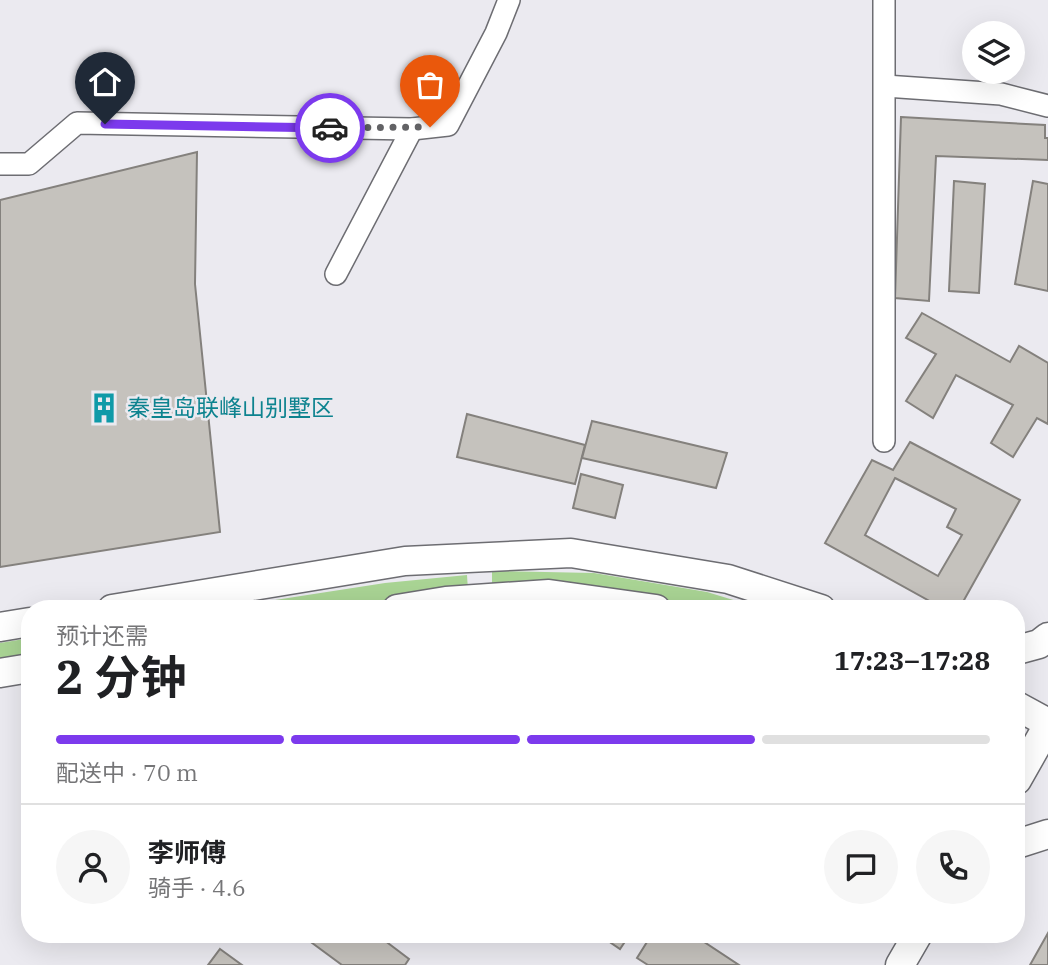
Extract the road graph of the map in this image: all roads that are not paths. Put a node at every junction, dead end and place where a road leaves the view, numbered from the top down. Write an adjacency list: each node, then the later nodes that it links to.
1 (509, 0): 5 (street)
2 (884, 0): 3 (street)
3 (885, 86): 4 (street); 8 (street)
4 (1048, 106)
5 (412, 130): 6 (street); 7 (street)
6 (0, 164)
7 (336, 274)
8 (884, 441)
9 (167, 600): 12 (main road)
10 (461, 600): 11 (main road)
11 (592, 600)
12 (793, 600)
13 (21, 624): 14 (main road)
14 (0, 627)
15 (1048, 637): 16 (main road)
16 (1025, 648)
17 (21, 670): 18 (main road)
18 (0, 673)
19 (1025, 711): 20 (main road)
20 (1048, 724): 21 (main road)
21 (1027, 769)
22 (1048, 834): 23 (main road)
23 (1025, 841)
24 (913, 943): 25 (main road)
25 (900, 965)

